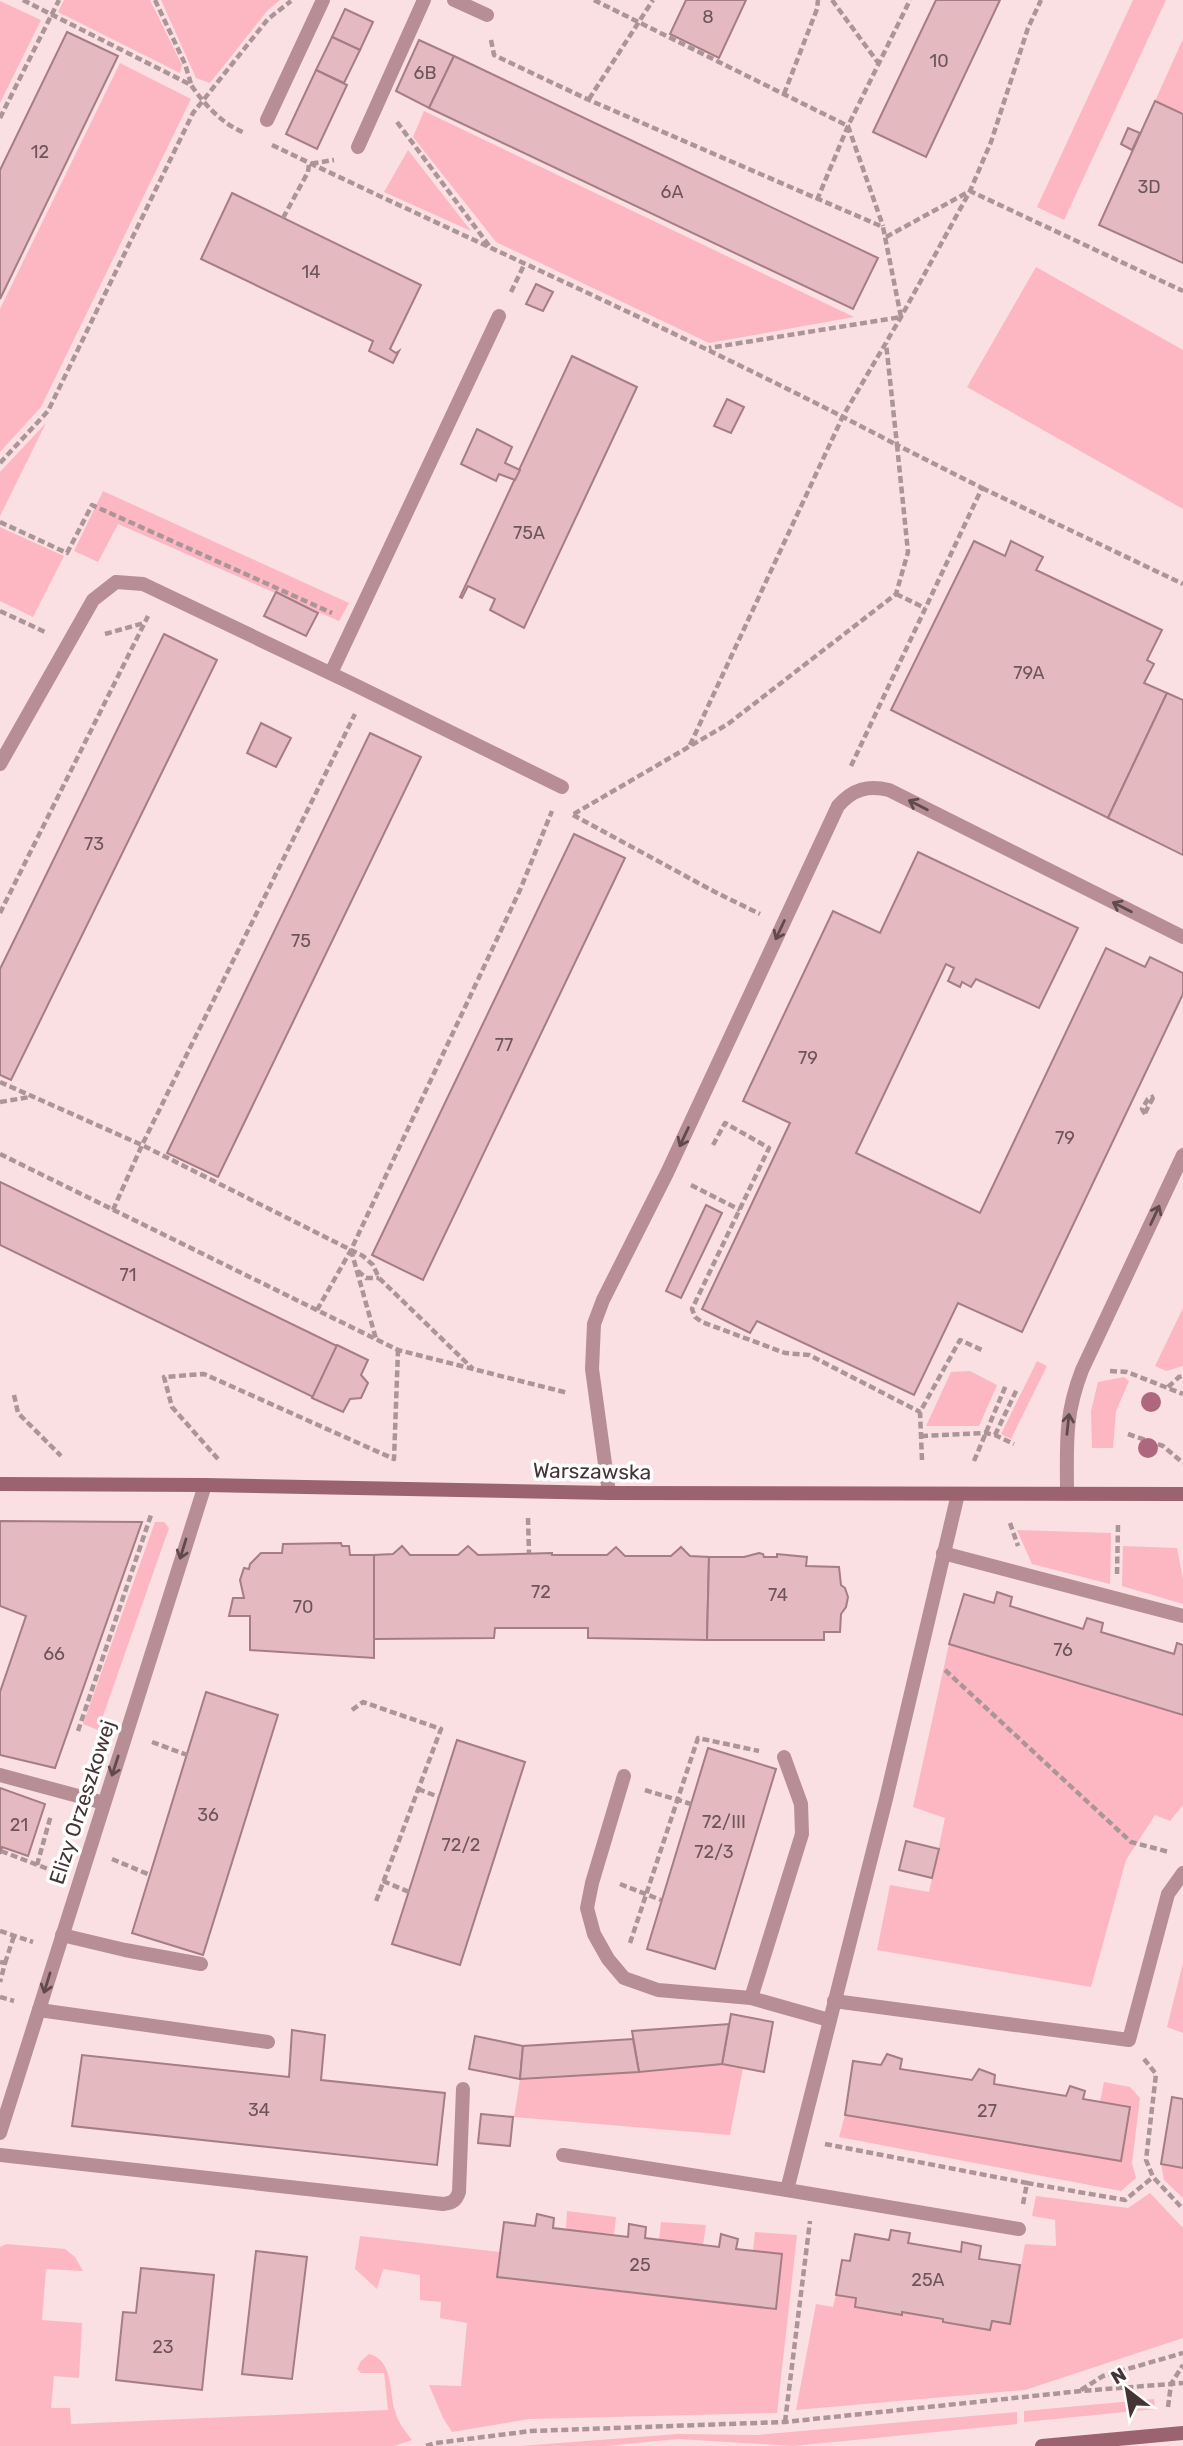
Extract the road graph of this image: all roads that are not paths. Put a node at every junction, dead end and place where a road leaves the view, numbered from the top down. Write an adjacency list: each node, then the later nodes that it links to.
1 (323, 0): 5 (street)
2 (424, 0): 6 (street)
3 (454, 0): 4 (street)
4 (487, 15)
5 (267, 120)
6 (358, 148)
7 (499, 316): 8 (street)
8 (331, 673): 9 (street); 10 (street)
9 (0, 764)
10 (562, 787)
11 (1183, 937): 15 (street, one-way to 15)
12 (1183, 1155): 16 (street, one-way to 12)
13 (0, 1484): 14 (street, Warszawska)
14 (205, 1485): 15 (street, Warszawska); 24 (street, Elizy Orzeszkowej, one-way to 24)
15 (609, 1493): 17 (street, Warszawska)
16 (1067, 1493): 17 (street, Warszawska); 18 (street, Warszawska)
17 (958, 1494): 19 (street)
18 (1183, 1494)
19 (943, 1553): 20 (street); 29 (street)
20 (1183, 1616)
21 (784, 1756): 28 (street)
22 (0, 1775): 24 (street)
23 (623, 1779): 28 (street)
24 (104, 1803): 26 (street, Elizy Orzeszkowej)
25 (1183, 1873): 29 (street)
26 (62, 1935): 27 (street); 30 (street, Elizy Orzeszkowej, one-way to 30)
27 (201, 1964)
28 (751, 1998): 31 (street)
29 (834, 2001): 31 (street)
30 (39, 2010): 32 (street); 34 (street, Elizy Orzeszkowej)
31 (829, 2020): 37 (street)
32 (268, 2042)
33 (463, 2089): 35 (street)
34 (0, 2133)
35 (0, 2155)
36 (563, 2155): 37 (street)
37 (788, 2190): 38 (street)
38 (1019, 2229)
39 (1183, 2433): 40 (street)
40 (1079, 2444): 41 (street)
41 (1042, 2446)

